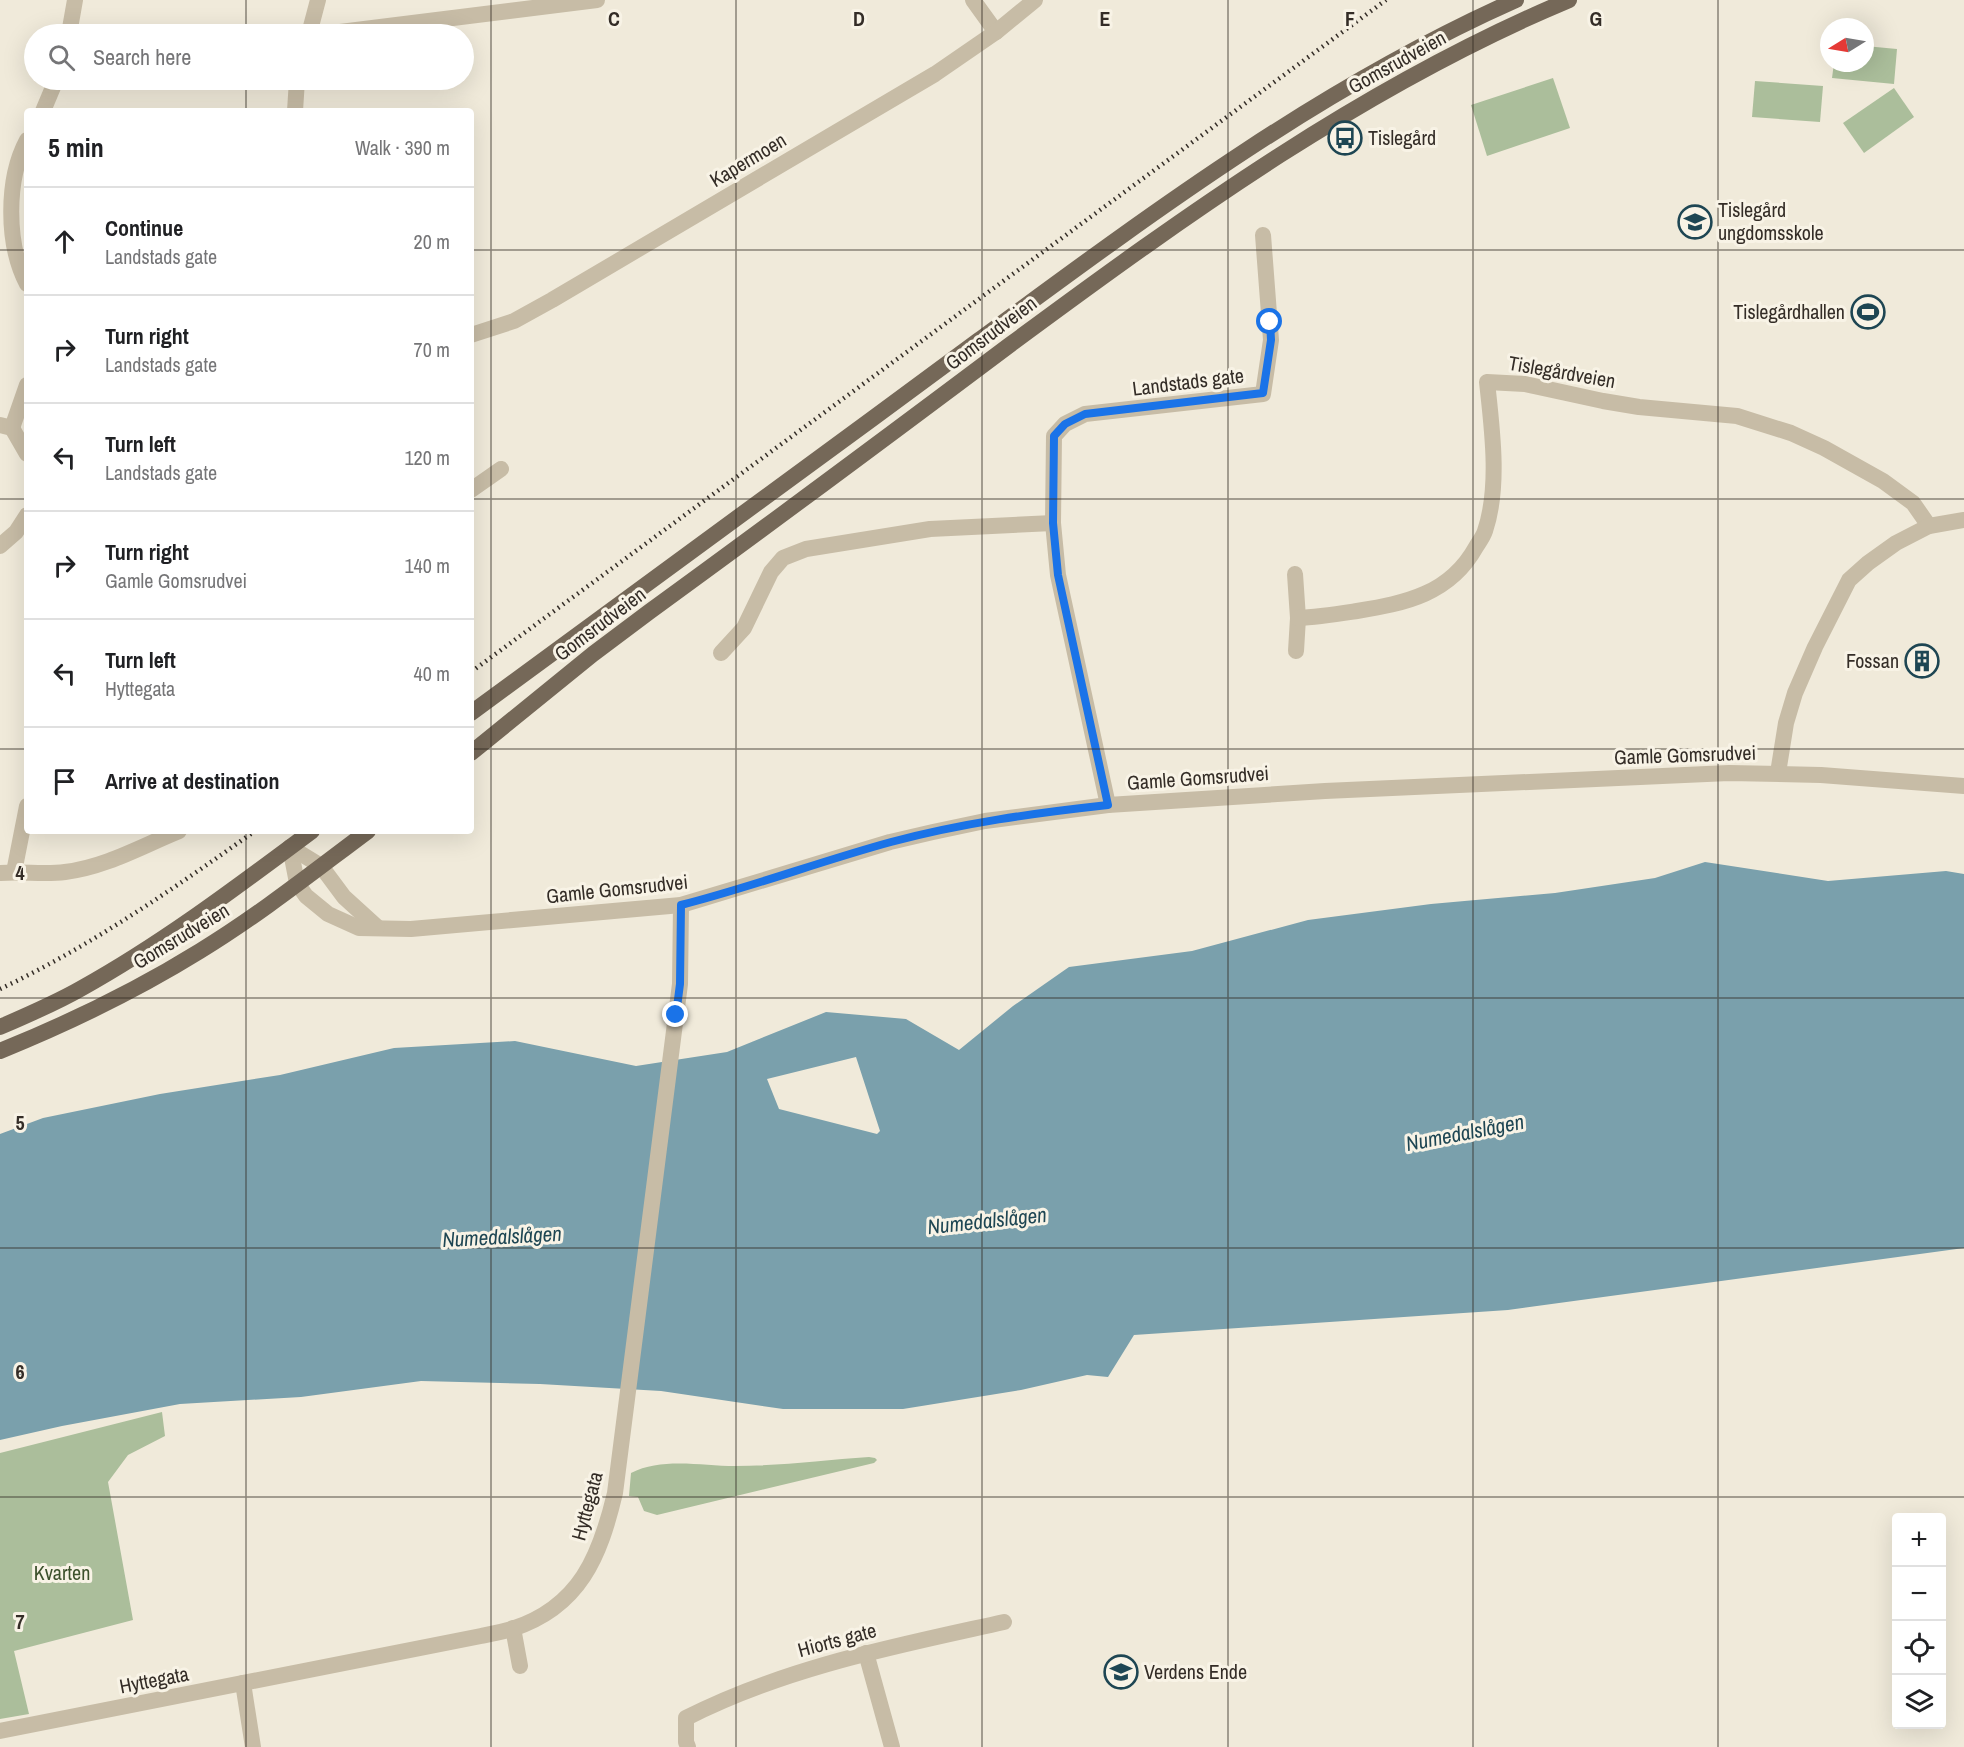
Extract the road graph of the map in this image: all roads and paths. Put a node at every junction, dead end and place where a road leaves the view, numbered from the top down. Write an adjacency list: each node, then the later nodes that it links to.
1 (75, 0): 8 (street)
2 (318, 0): 9 (street)
3 (597, 0): 10 (street)
4 (973, 0): 11 (street)
5 (1035, 0): 11 (street, Kapermoen)
6 (1516, 0): 34 (main road, Gomsrudveien)
7 (1569, 0): 35 (main road, Gomsrudveien)
8 (71, 24)
9 (312, 24)
10 (404, 24)
11 (996, 32): 19 (street, Kapermoen)
12 (51, 90): 14 (street)
13 (296, 90): 15 (street)
14 (43, 108)
15 (295, 108)
16 (24, 147): 18 (street)
17 (1263, 235): 27 (street, Landstads gate)
18 (24, 276)
19 (474, 334)
20 (24, 391): 21 (street)
21 (6, 427): 22 (street)
22 (24, 450)
23 (501, 469): 24 (street)
24 (474, 488)
25 (24, 520): 29 (street)
26 (1964, 520): 28 (street)
27 (1053, 523): 33 (street); 38 (street, Landstads gate)
28 (1929, 526): 31 (street, Tislegårdveien); 36 (street)
29 (0, 546)
30 (1295, 574): 31 (street)
31 (1298, 618): 32 (street)
32 (1296, 651)
33 (721, 653)
34 (474, 711)
35 (474, 751)
36 (1778, 773): 37 (street, Gamle Gomsrudvei); 38 (street, Gamle Gomsrudvei)
37 (1964, 786)
38 (1108, 805): 47 (street, Gamle Gomsrudvei)
39 (24, 816): 45 (street)
40 (172, 834): 45 (street)
41 (308, 834): 43 (main road, Gomsrudveien)
42 (364, 834): 44 (main road, Gomsrudveien)
43 (290, 847): 44 (street); 46 (street); 49 (main road, Gomsrudveien)
44 (321, 866): 46 (main road, Gomsrudveien); 48 (street)
45 (7, 872)
46 (297, 883): 48 (street, Gamle Gomsrudvei); 50 (main road, Gomsrudveien)
47 (681, 905): 48 (street, Gamle Gomsrudvei); 52 (street, Hyttegata)
48 (377, 927)
49 (0, 1027)
50 (0, 1051)
51 (1005, 1622): 53 (street, Hiorts gate)
52 (513, 1628): 54 (street); 55 (street, Hyttegata)
53 (866, 1653): 58 (street, Hiorts gate); 59 (street)
54 (520, 1666)
55 (243, 1683): 56 (street, Hyttegata); 57 (street)
56 (0, 1731)
57 (253, 1747)
58 (688, 1747)
59 (892, 1747)

